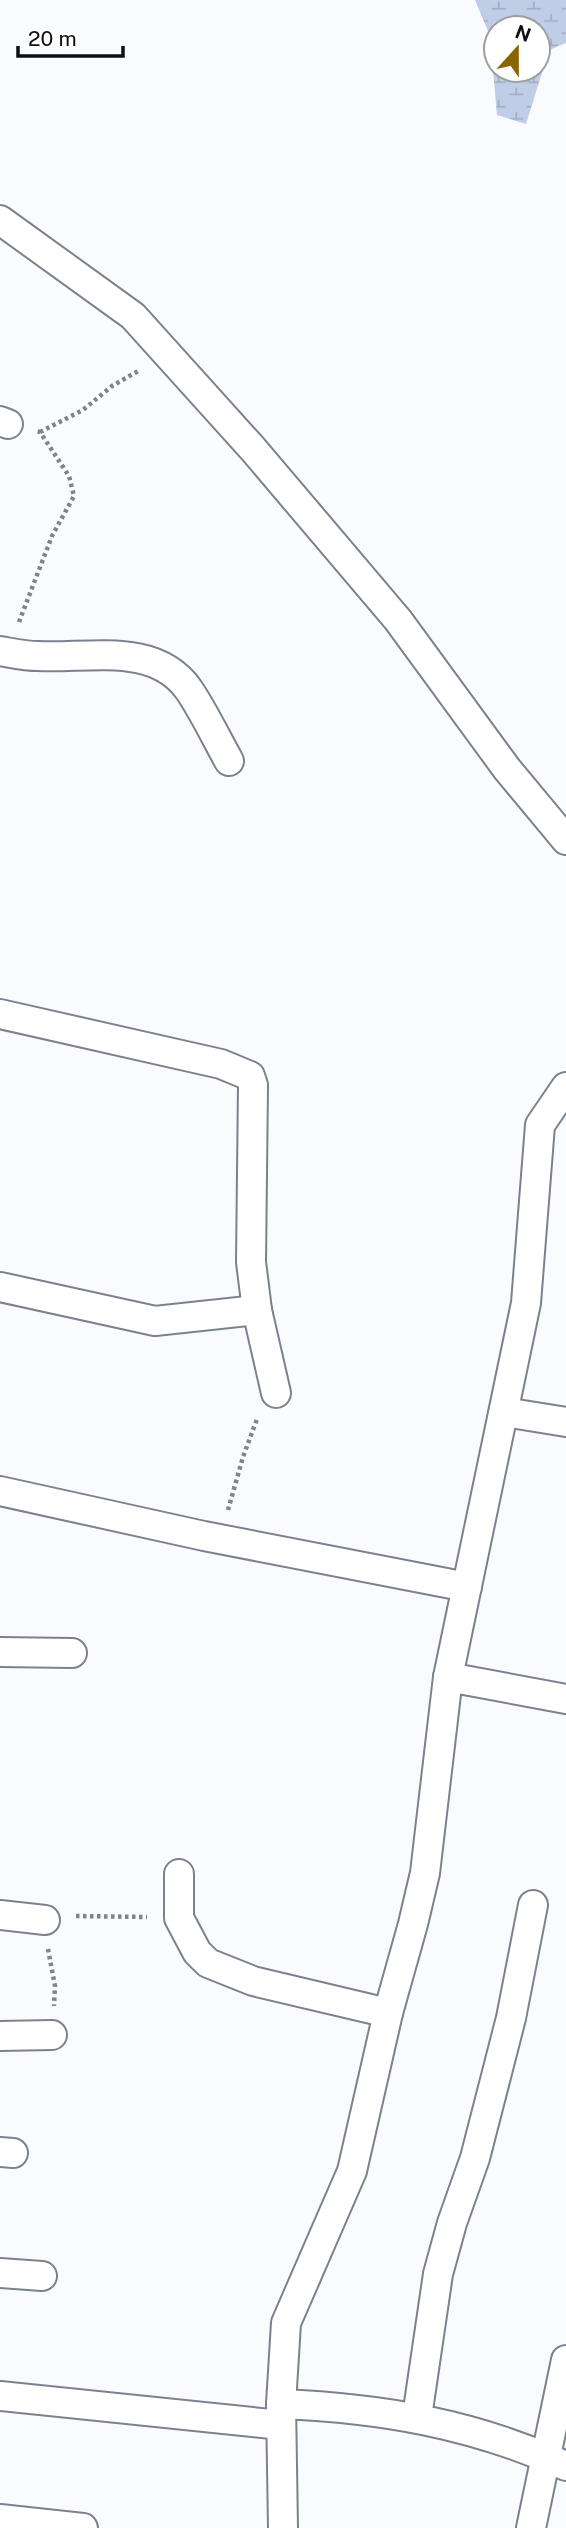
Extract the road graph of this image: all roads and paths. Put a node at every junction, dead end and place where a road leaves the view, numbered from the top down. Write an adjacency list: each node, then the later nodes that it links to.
1 (0, 220): 2 (street)
2 (167, 354): 4 (path); 7 (street)
3 (4, 422): 4 (path)
4 (40, 432): 5 (path)
5 (4, 652): 6 (street)
6 (229, 761)
7 (566, 840)
8 (0, 1014): 11 (street)
9 (566, 1087): 13 (street)
10 (0, 1287): 11 (street)
11 (257, 1310): 12 (street)
12 (276, 1393): 16 (path)
13 (505, 1412): 14 (street); 17 (street)
14 (566, 1422)
15 (0, 1491): 16 (street)
16 (224, 1540): 17 (street)
17 (467, 1587): 20 (street)
18 (0, 1651): 19 (street)
19 (72, 1653)
20 (448, 1677): 21 (street); 27 (street)
21 (566, 1699)
22 (178, 1874): 25 (street)
23 (533, 1905): 35 (street)
24 (0, 1915): 26 (street)
25 (179, 1918): 26 (path); 27 (street)
26 (44, 1920): 28 (path)
27 (388, 2013): 34 (street)
28 (52, 2035): 29 (street)
29 (0, 2036)
30 (0, 2273): 31 (street)
31 (42, 2276)
32 (566, 2360): 36 (street)
33 (0, 2396): 34 (street)
34 (281, 2414): 35 (street); 39 (street)
35 (417, 2417): 36 (street)
36 (555, 2461): 40 (street)
37 (0, 2519): 38 (street)
38 (83, 2528)
39 (283, 2528)
40 (531, 2528)

